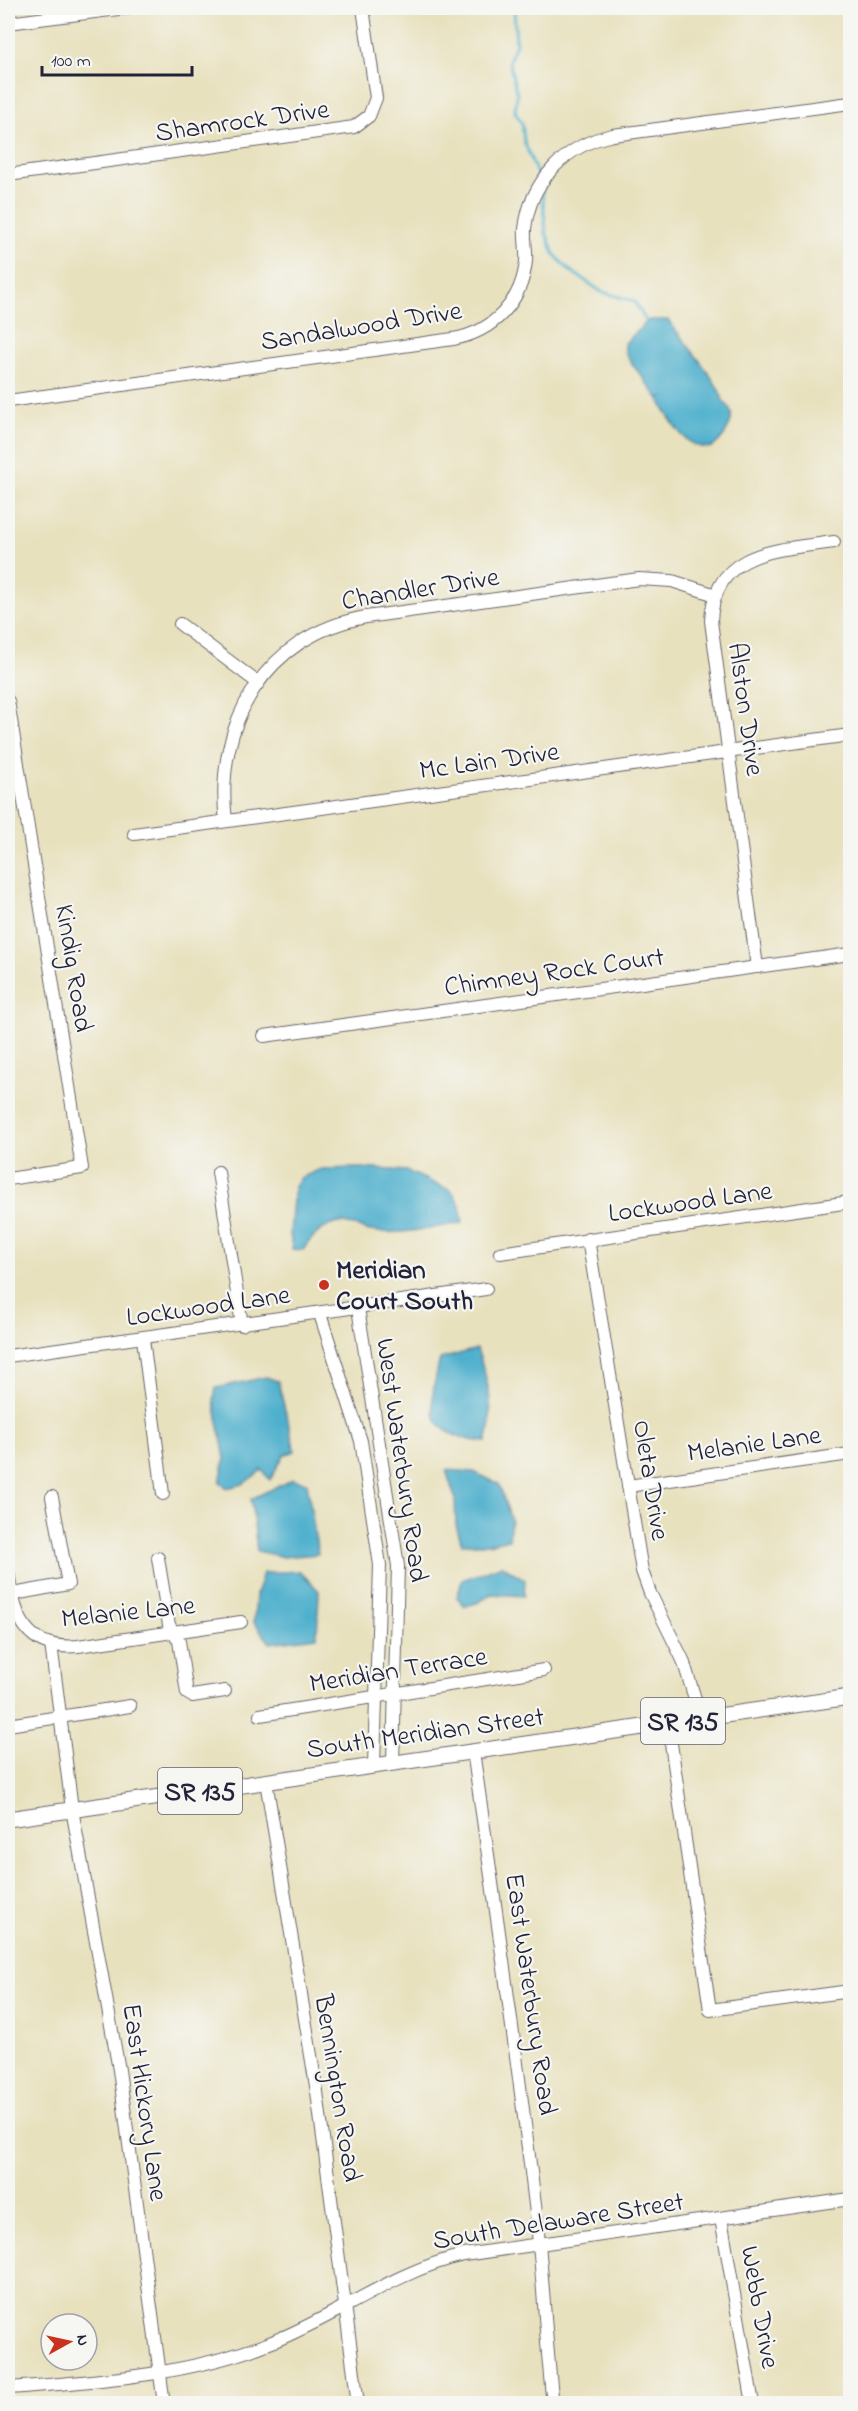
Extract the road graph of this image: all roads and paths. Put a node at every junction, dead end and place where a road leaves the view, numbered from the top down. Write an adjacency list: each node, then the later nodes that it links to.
1 (126, 8): 3 (street)
2 (363, 8): 5 (street, Shamrock Drive)
3 (8, 23)
4 (850, 102): 6 (street, Sandalwood Drive)
5 (8, 175)
6 (8, 401)
7 (834, 542): 8 (street, Alston Drive)
8 (716, 595): 10 (street, Chandler Drive); 13 (street, Alston Drive)
9 (180, 624): 10 (street)
10 (258, 683): 14 (street, Chandler Drive)
11 (8, 701): 20 (street, Kindig Road)
12 (850, 735): 13 (street, Mc Lain Drive)
13 (729, 751): 14 (street, Mc Lain Drive); 17 (street, Alston Drive)
14 (226, 821): 15 (street, Mc Lain Drive)
15 (134, 834)
16 (850, 954): 17 (street, Chimney Rock Court)
17 (758, 967): 18 (street, Chimney Rock Court)
18 (264, 1036)
19 (218, 1172): 27 (street)
20 (8, 1179)
21 (850, 1202): 22 (street, Lockwood Lane)
22 (588, 1239): 23 (street, Lockwood Lane); 31 (street, Oleta Drive)
23 (500, 1253)
24 (486, 1289): 25 (street, Lockwood Lane)
25 (358, 1308): 26 (street, Lockwood Lane); 42 (street, West Waterbury Road)
26 (320, 1314): 27 (street, Lockwood Lane); 43 (street, West Waterbury Road)
27 (242, 1325): 28 (street, Lockwood Lane)
28 (143, 1339): 29 (street, Lockwood Lane); 32 (street)
29 (8, 1356)
30 (850, 1454): 31 (street, Melanie Lane)
31 (628, 1486): 48 (street, Oleta Drive)
32 (163, 1494)
33 (52, 1497): 36 (street)
34 (158, 1558): 38 (street)
35 (8, 1572): 36 (street, Melanie Lane)
36 (9, 1595): 39 (street, Melanie Lane)
37 (241, 1622): 38 (street, Melanie Lane)
38 (173, 1632): 39 (street, Melanie Lane); 41 (street)
39 (51, 1644): 47 (street, East Hickory Lane)
40 (543, 1671): 42 (street, Meridian Terrace)
41 (225, 1691)
42 (395, 1694): 43 (street, Meridian Terrace); 52 (street, West Waterbury Road)
43 (376, 1697): 46 (street, Meridian Terrace); 53 (street, West Waterbury Road)
44 (850, 1699): 48 (main road, South Meridian Street / SR 135)
45 (130, 1706): 47 (street)
46 (260, 1715)
47 (60, 1717): 50 (street); 55 (street, East Hickory Lane)
48 (701, 1718): 49 (main road, South Meridian Street / SR 135)
49 (668, 1723): 51 (main road, South Meridian Street / SR 135); 57 (street)
50 (8, 1725)
51 (473, 1751): 52 (main road, South Meridian Street / SR 135); 60 (street, East Waterbury Road)
52 (393, 1763): 53 (main road, South Meridian Street / SR 135)
53 (374, 1766): 54 (main road, South Meridian Street / SR 135)
54 (266, 1781): 55 (main road, South Meridian Street / SR 135); 61 (street, Bennington Road)
55 (72, 1809): 56 (main road, South Meridian Street / SR 135); 62 (street, East Hickory Lane)
56 (8, 1819)
57 (850, 1991)
58 (850, 2199): 59 (street, South Delaware Street)
59 (721, 2218): 60 (street, South Delaware Street); 67 (street, Webb Drive)
60 (540, 2245): 61 (street, South Delaware Street); 66 (street, East Waterbury Road)
61 (345, 2306): 62 (street, South Delaware Street); 65 (street, Bennington Road)
62 (159, 2374): 63 (street, South Delaware Street); 64 (street, East Hickory Lane)
63 (8, 2388)
64 (164, 2403)
65 (358, 2403)
66 (554, 2403)
67 (753, 2403)

